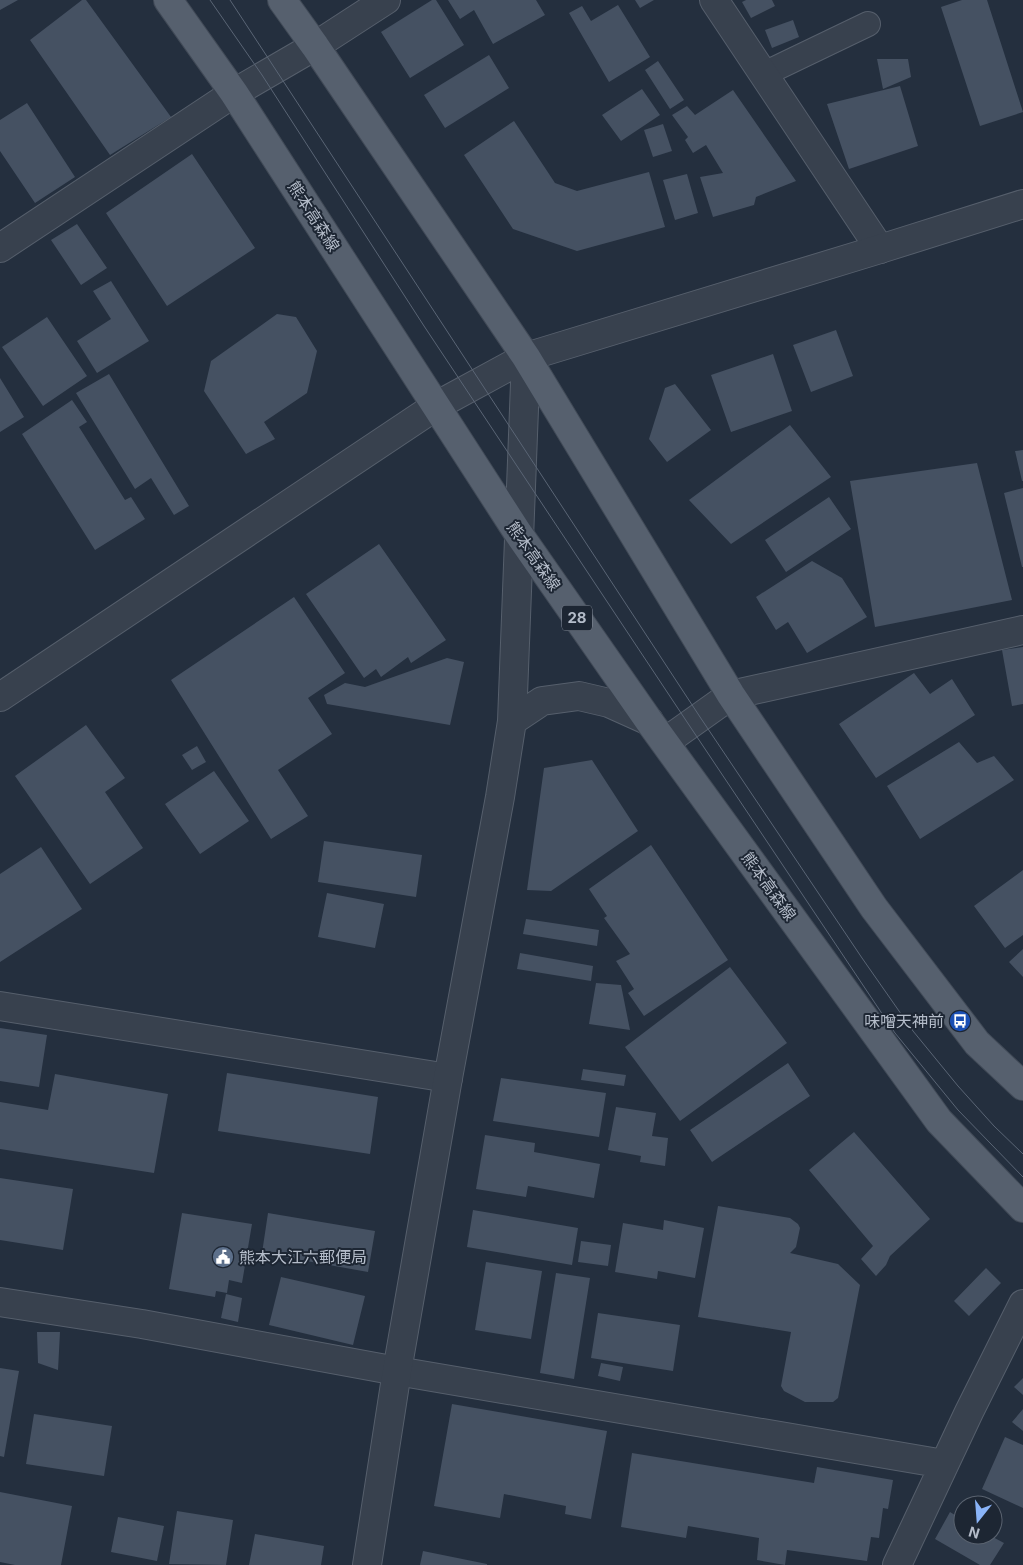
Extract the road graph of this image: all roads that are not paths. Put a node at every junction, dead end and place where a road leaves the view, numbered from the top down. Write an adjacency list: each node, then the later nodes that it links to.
1 (168, 0): 8 (main road, 熊本高森線 / 28)
2 (282, 0): 6 (main road)
3 (386, 0): 6 (street)
4 (714, 0): 7 (street)
5 (868, 24): 7 (lane)
6 (315, 46): 8 (street); 12 (main road)
7 (764, 74): 11 (street)
8 (234, 93): 10 (street); 13 (main road, 熊本高森線 / 28)
9 (1023, 204): 11 (street)
10 (0, 248)
11 (880, 250): 12 (street)
12 (526, 357): 13 (street); 14 (street); 16 (main road)
13 (436, 406): 14 (main road, 熊本高森線 / 28); 17 (street)
14 (518, 533): 18 (street); 19 (main road, 熊本高森線 / 28)
15 (1023, 630): 16 (street)
16 (731, 695): 19 (street); 22 (main road)
17 (0, 697)
18 (512, 722): 19 (street); 21 (street)
19 (657, 731): 23 (main road, 熊本高森線 / 28)
20 (0, 1006): 21 (street)
21 (448, 1078): 26 (street)
22 (1023, 1086)
23 (1023, 1208)
24 (0, 1302): 26 (street)
25 (1023, 1304): 27 (street)
26 (397, 1371): 27 (street); 28 (street)
27 (944, 1464): 29 (street)
28 (368, 1565)
29 (897, 1565)

